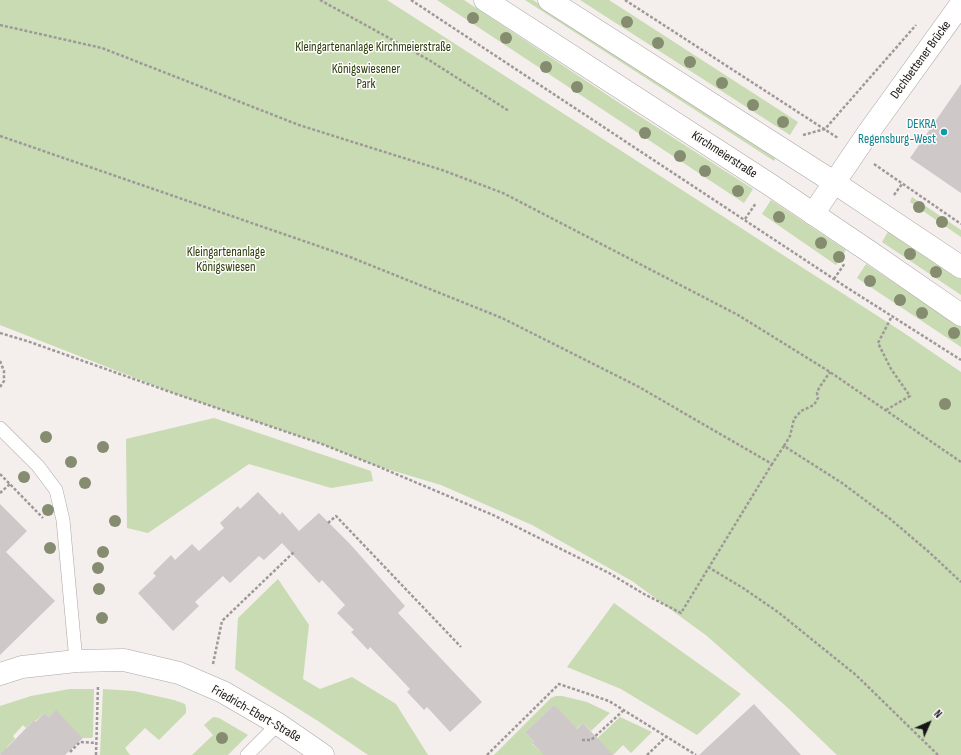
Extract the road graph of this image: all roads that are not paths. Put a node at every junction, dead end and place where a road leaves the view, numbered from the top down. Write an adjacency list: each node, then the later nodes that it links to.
1 (485, 0): 5 (main road, Kirchmeierstraße)
2 (549, 0): 4 (main road)
3 (961, 4): 4 (main road, Dechbettener Brücke)
4 (835, 183): 5 (main road, Dechbettener Brücke); 6 (main road)
5 (813, 214): 7 (main road, Kirchmeierstraße)
6 (961, 267)
7 (961, 316)
8 (0, 428): 9 (lane)
9 (76, 661): 10 (main road, Friedrich-Ebert-Straße); 11 (main road, Friedrich-Ebert-Straße)
10 (0, 674)
11 (278, 724): 12 (lane); 13 (main road, Friedrich-Ebert-Straße)
12 (247, 755)
13 (323, 755)

